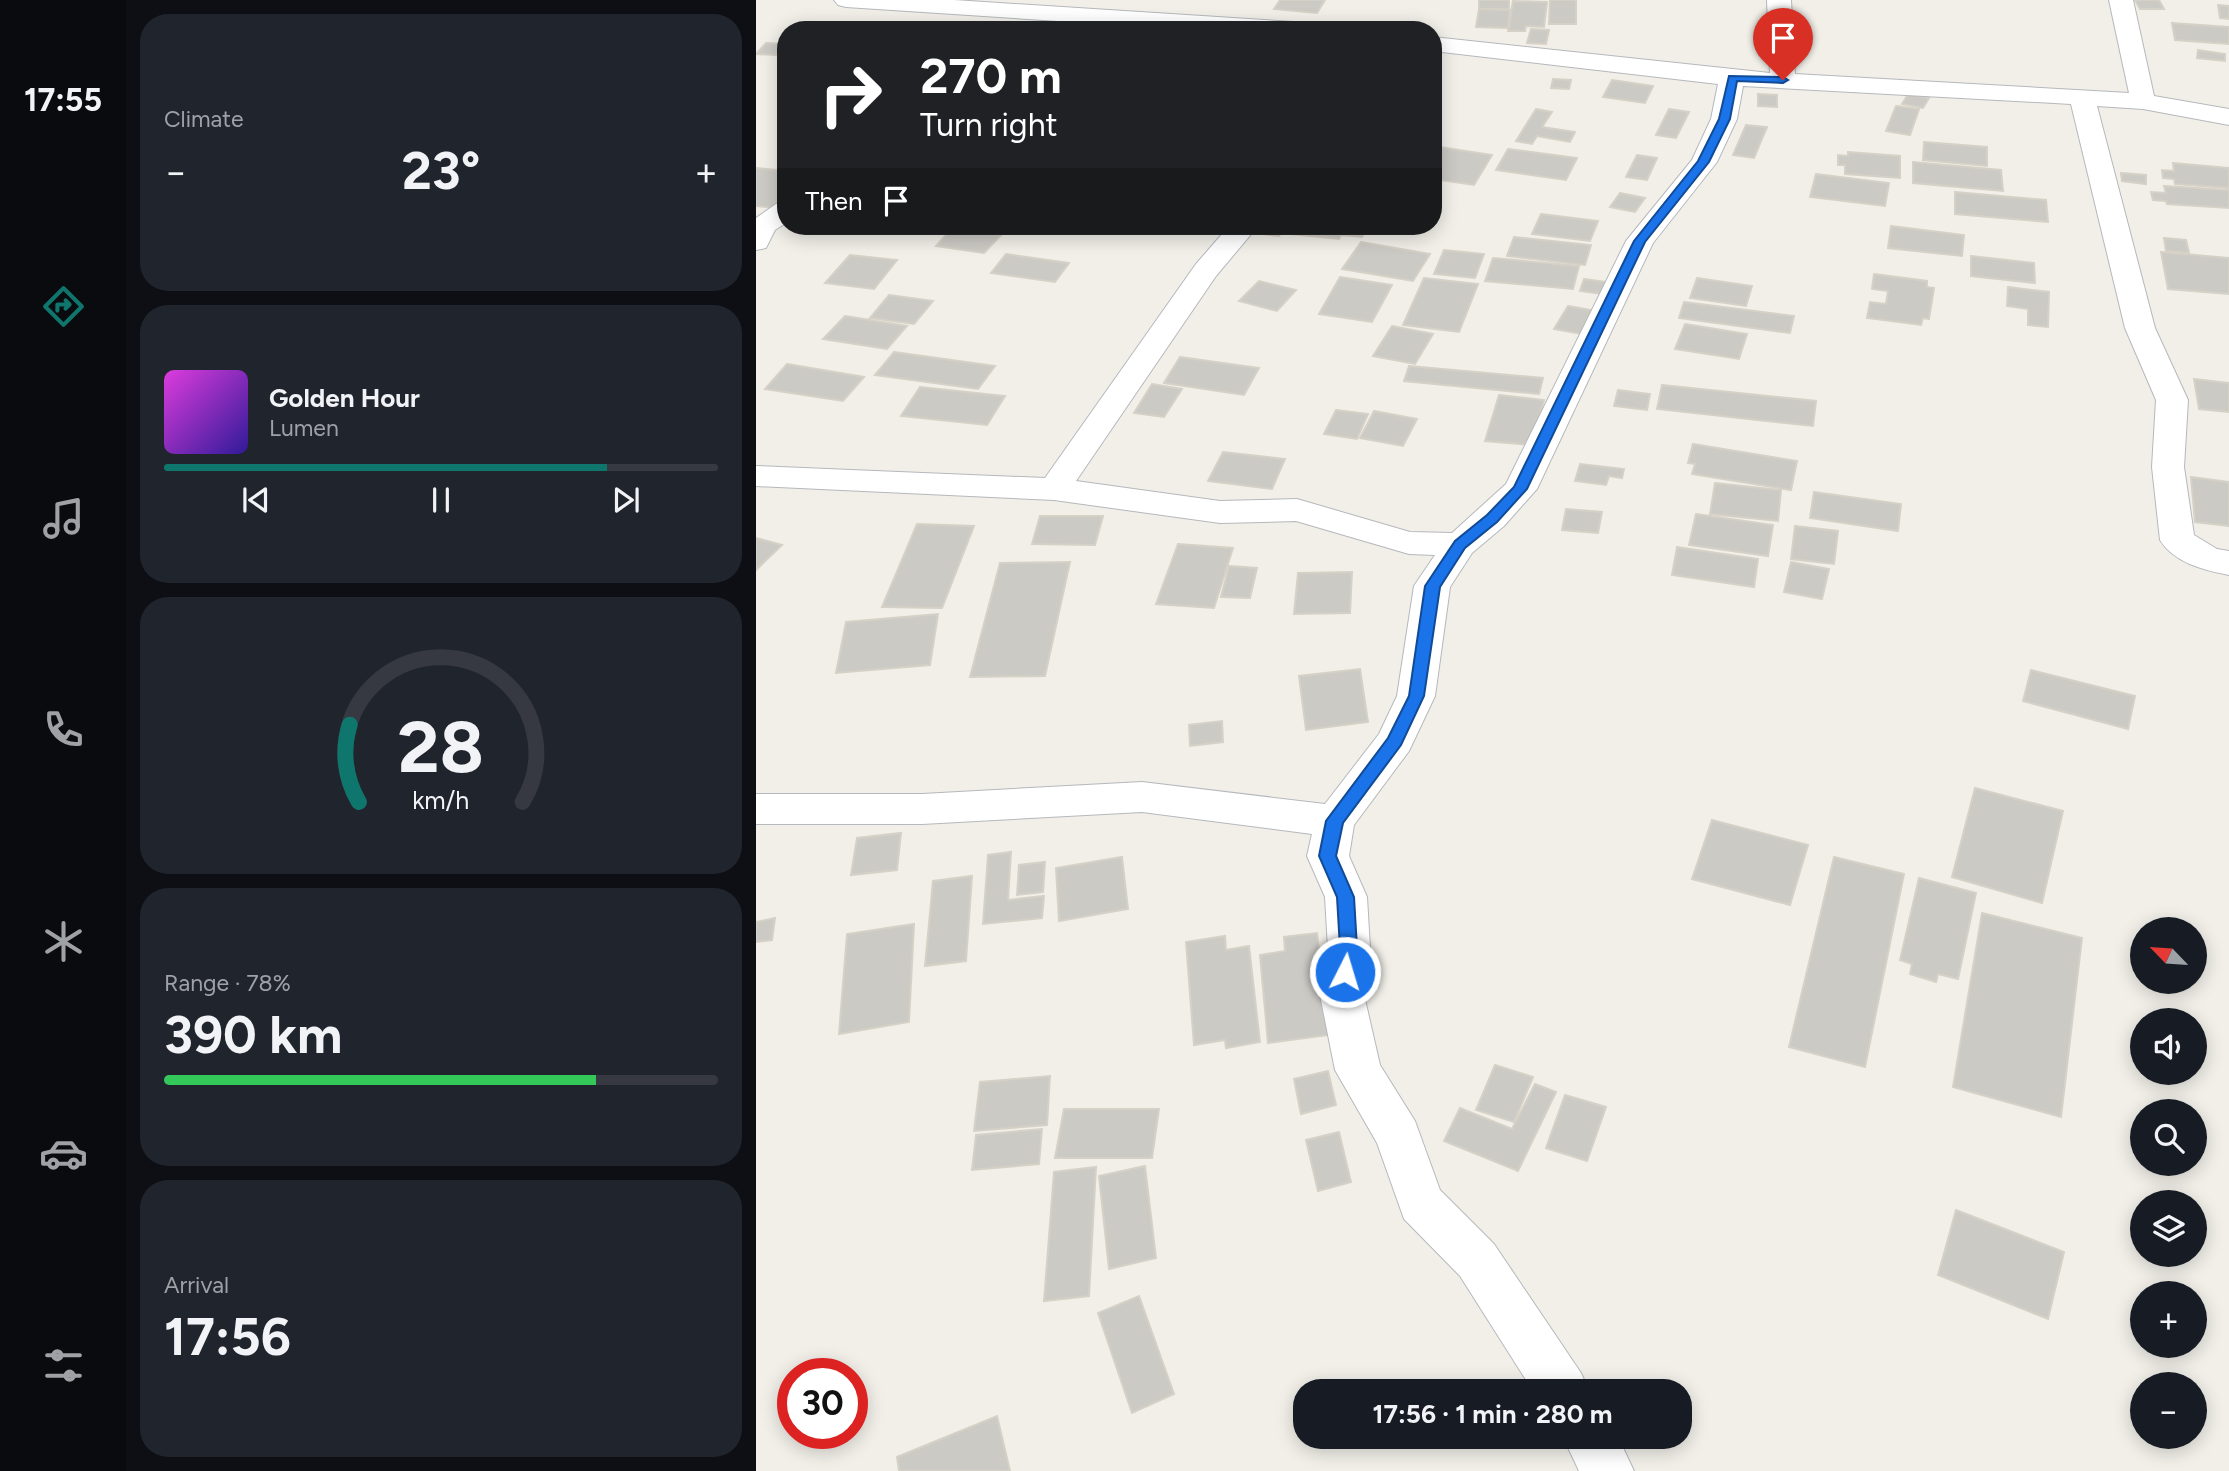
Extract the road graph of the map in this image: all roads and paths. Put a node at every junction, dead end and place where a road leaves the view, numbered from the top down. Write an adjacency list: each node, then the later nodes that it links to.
1 (846, 0): 5 (street)
2 (1181, 0): 8 (street)
3 (1779, 0): 11 (street)
4 (2122, 0): 13 (street)
5 (1056, 14): 6 (street); 7 (street)
6 (1046, 21)
7 (1157, 21)
8 (1171, 21)
9 (1442, 45): 10 (street)
10 (1732, 78): 11 (street); 20 (street)
11 (1783, 80): 12 (street)
12 (2082, 97): 13 (street); 21 (street)
13 (2143, 102): 14 (street)
14 (2229, 117)
15 (777, 216): 17 (street)
16 (1236, 235): 19 (street)
17 (756, 242)
18 (756, 476): 19 (street)
19 (1054, 489): 20 (street)
20 (1460, 545): 23 (street)
21 (2229, 564)
22 (756, 809): 23 (street)
23 (1335, 821): 24 (street)
24 (1555, 1379)
25 (1596, 1449): 26 (street)
26 (1607, 1471)

